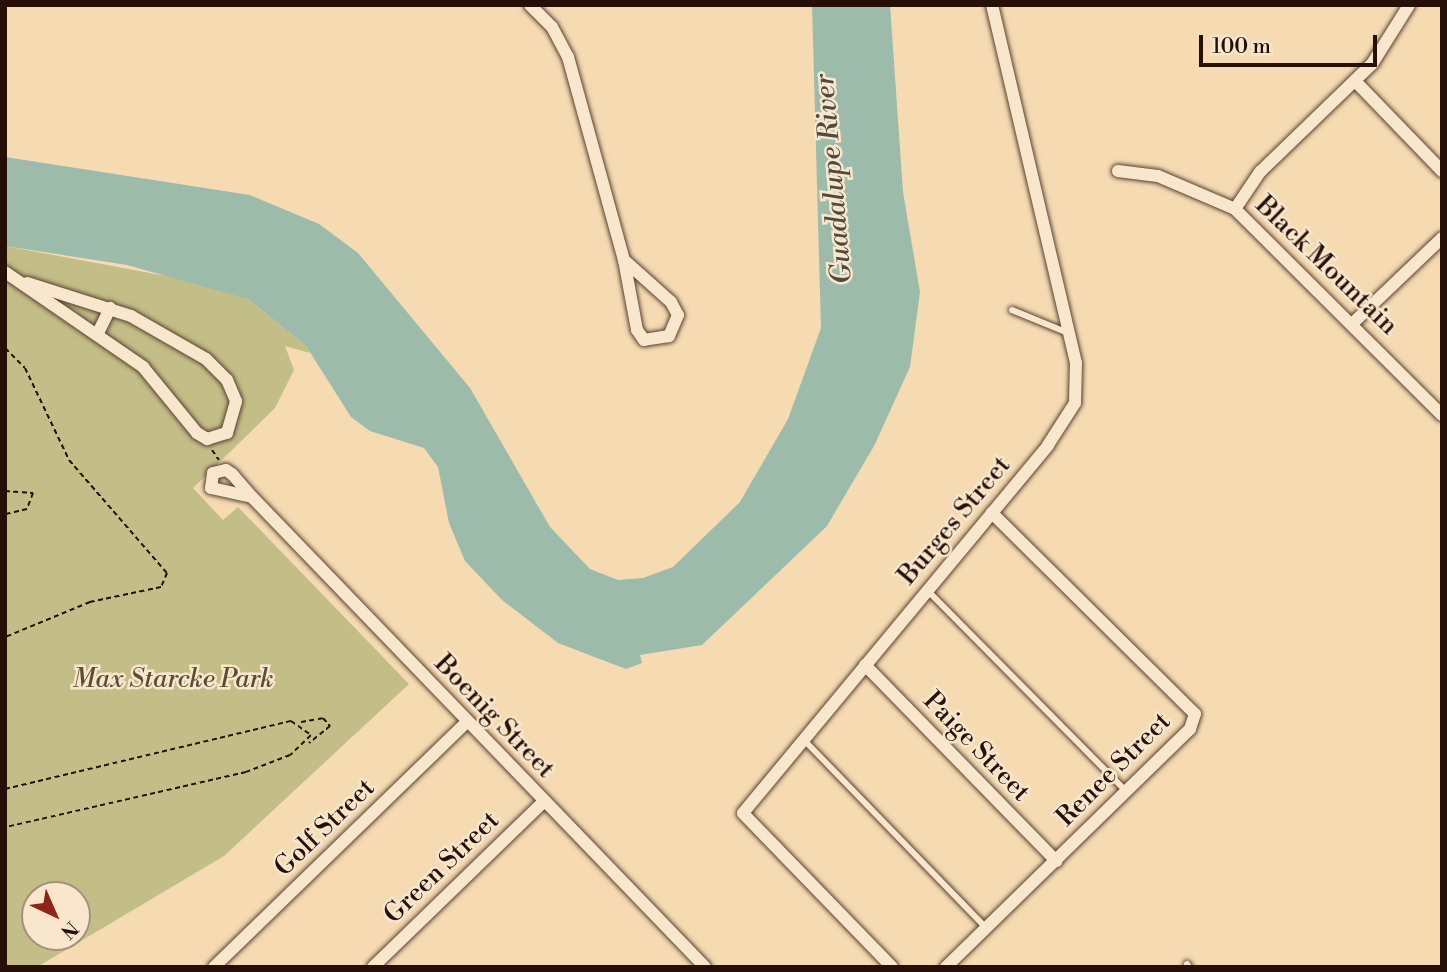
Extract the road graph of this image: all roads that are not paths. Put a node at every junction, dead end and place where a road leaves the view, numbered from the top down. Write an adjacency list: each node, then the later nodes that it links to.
1 (530, 5): 9 (street)
2 (992, 5): 16 (street, Burges Street)
3 (1409, 5): 4 (street)
4 (1356, 82): 6 (street); 7 (street)
5 (1118, 171): 7 (street, Black Mountain)
6 (1442, 171)
7 (1235, 209): 14 (street, Black Mountain)
8 (1442, 238): 14 (street)
9 (624, 260): 9 (street)
10 (5, 272): 11 (street)
11 (27, 283): 12 (street); 15 (street)
12 (110, 308): 15 (street); 15 (street)
13 (1012, 310): 16 (lane)
14 (1353, 323): 17 (street, Black Mountain)
15 (98, 332)
16 (1070, 333): 19 (street, Burges Street)
17 (1442, 415)
18 (252, 497): 18 (street, Boenig Street); 22 (street, Boenig Street)
19 (992, 513): 20 (street, Burges Street); 24 (street, Renee Street)
20 (927, 590): 21 (street, Burges Street); 24 (lane)
21 (865, 665): 23 (street, Burges Street); 26 (street, Paige Street)
22 (467, 722): 25 (street, Boenig Street); 28 (street, Golf Street)
23 (802, 739): 27 (lane); 31 (street, Burges Street)
24 (1126, 791): 26 (street, Renee Street)
25 (543, 802): 29 (street, Green Street); 30 (street, Boenig Street)
26 (1056, 861): 27 (street, Renee Street)
27 (986, 928): 32 (street, Renee Street)
28 (214, 967)
29 (373, 967)
30 (705, 967)
31 (892, 967)
32 (946, 967)

